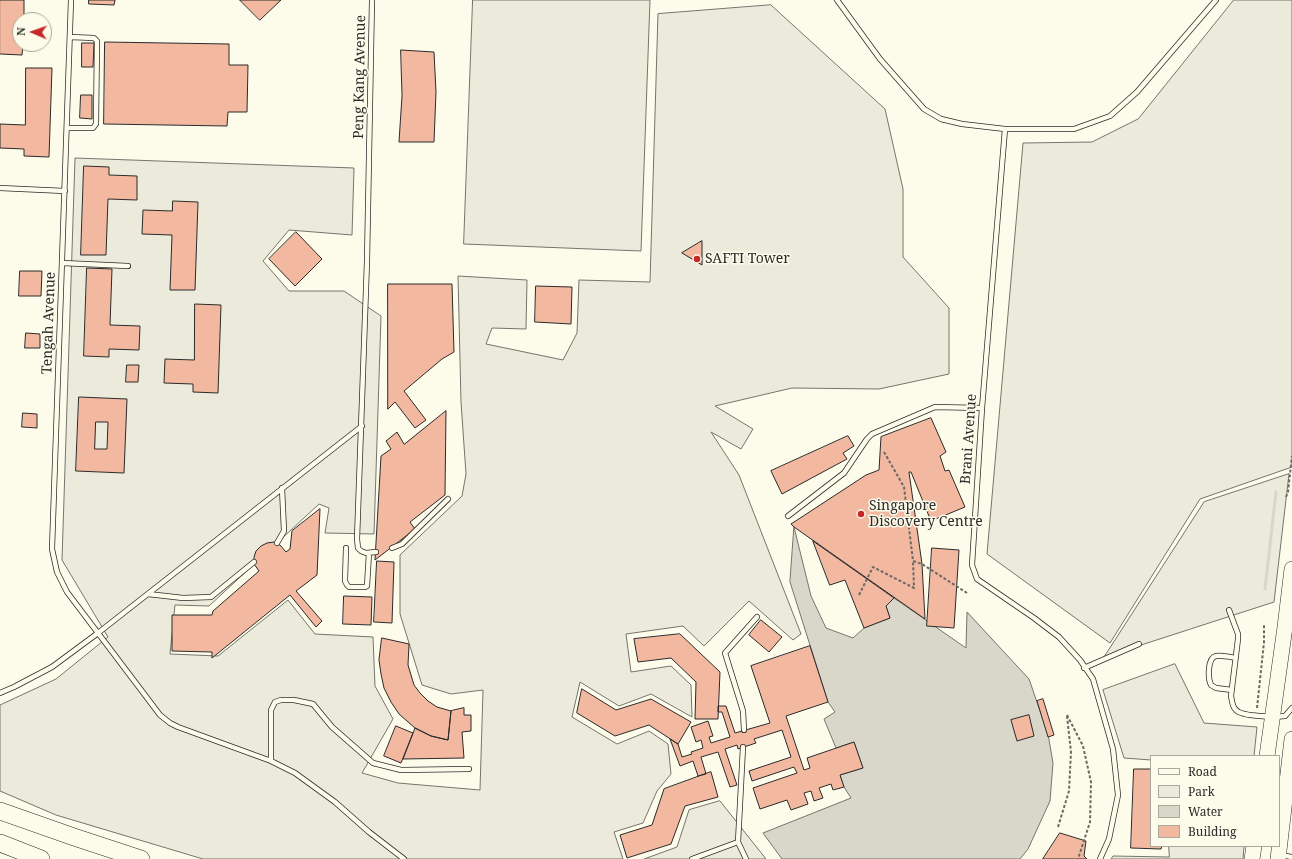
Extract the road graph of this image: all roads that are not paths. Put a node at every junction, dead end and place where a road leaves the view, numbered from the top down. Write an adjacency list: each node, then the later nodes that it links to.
1 (72, 0): 5 (lane, Tengah Avenue)
2 (372, 0): 13 (lane, Peng Kang Avenue)
3 (837, 0): 7 (lane)
4 (1216, 0): 7 (lane)
5 (70, 37): 6 (lane, Tengah Avenue); 6 (lane)
6 (67, 128): 9 (lane, Tengah Avenue)
7 (1005, 129): 12 (lane, Brani Avenue)
8 (0, 188): 9 (lane)
9 (65, 191): 10 (lane, Tengah Avenue)
10 (62, 263): 11 (lane); 27 (lane, Tengah Avenue)
11 (128, 266)
12 (982, 408): 16 (lane); 30 (lane, Brani Avenue)
13 (362, 426): 14 (lane); 21 (lane, Peng Kang Avenue)
14 (282, 488): 17 (lane); 24 (lane)
15 (448, 499): 19 (lane)
16 (788, 516)
17 (277, 543)
18 (346, 548): 21 (lane)
19 (392, 548)
20 (376, 552): 21 (lane)
21 (369, 553)
22 (254, 562): 24 (lane)
23 (1292, 569): 34 (main road)
24 (148, 594): 27 (lane)
25 (1229, 610): 29 (lane)
26 (757, 617): 35 (lane)
27 (98, 633): 32 (lane); 39 (lane, Tengah Avenue)
28 (1139, 644): 30 (lane)
29 (1236, 658): 31 (lane); 31 (lane)
30 (1084, 668): 51 (lane, Brani Avenue)
31 (1232, 690): 34 (lane)
32 (0, 693)
33 (1292, 708): 34 (lane)
34 (1272, 716): 38 (main road)
35 (744, 730)
36 (1292, 740): 45 (main road)
37 (743, 747): 42 (lane)
38 (1267, 755)
39 (271, 761): 40 (lane); 48 (lane, Tengah Avenue)
40 (469, 769)
41 (0, 811): 47 (highway)
42 (738, 842): 49 (lane); 50 (lane)
43 (0, 843): 46 (highway)
44 (1254, 847): 52 (main road)
45 (1283, 857)
46 (41, 859)
47 (141, 859)
48 (404, 859)
49 (692, 859)
50 (746, 859)
51 (1100, 859)
52 (1252, 859)

